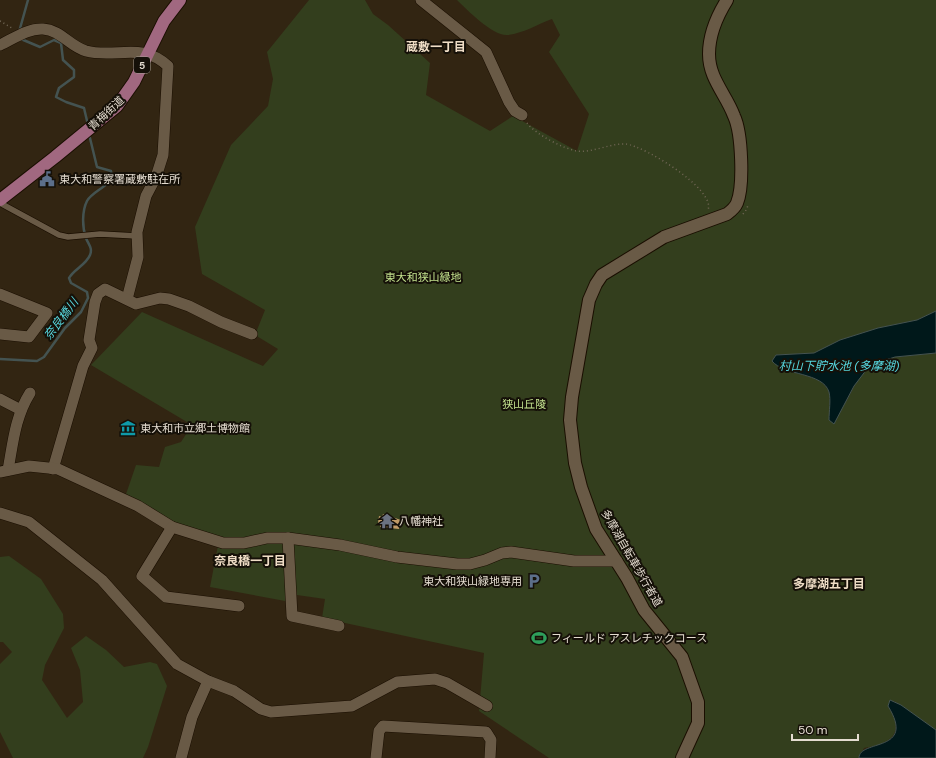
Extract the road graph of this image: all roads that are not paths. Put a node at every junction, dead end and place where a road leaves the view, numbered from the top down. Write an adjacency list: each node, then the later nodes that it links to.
1 (180, 0): 5 (main road, 青梅街道 / 5)
2 (421, 0): 6 (street)
3 (727, 0): 21 (street)
4 (0, 45): 5 (street)
5 (148, 53): 7 (main road, 青梅街道 / 5); 8 (street)
6 (522, 115)
7 (0, 202): 8 (lane)
8 (137, 236): 10 (street)
9 (0, 294): 11 (street)
10 (127, 299): 12 (street); 16 (street)
11 (0, 334)
12 (252, 334)
13 (30, 393): 15 (street)
14 (0, 399): 15 (street)
15 (21, 410): 17 (street)
16 (53, 469): 17 (street); 19 (street)
17 (4, 471)
18 (0, 514): 24 (street)
19 (172, 527): 20 (street); 22 (street)
20 (288, 538): 21 (street); 23 (street)
21 (617, 562): 29 (street)
22 (239, 606)
23 (339, 626)
24 (208, 681): 25 (street); 26 (street)
25 (487, 706)
26 (181, 758)
27 (376, 758): 28 (street)
28 (490, 758)
29 (682, 758)

